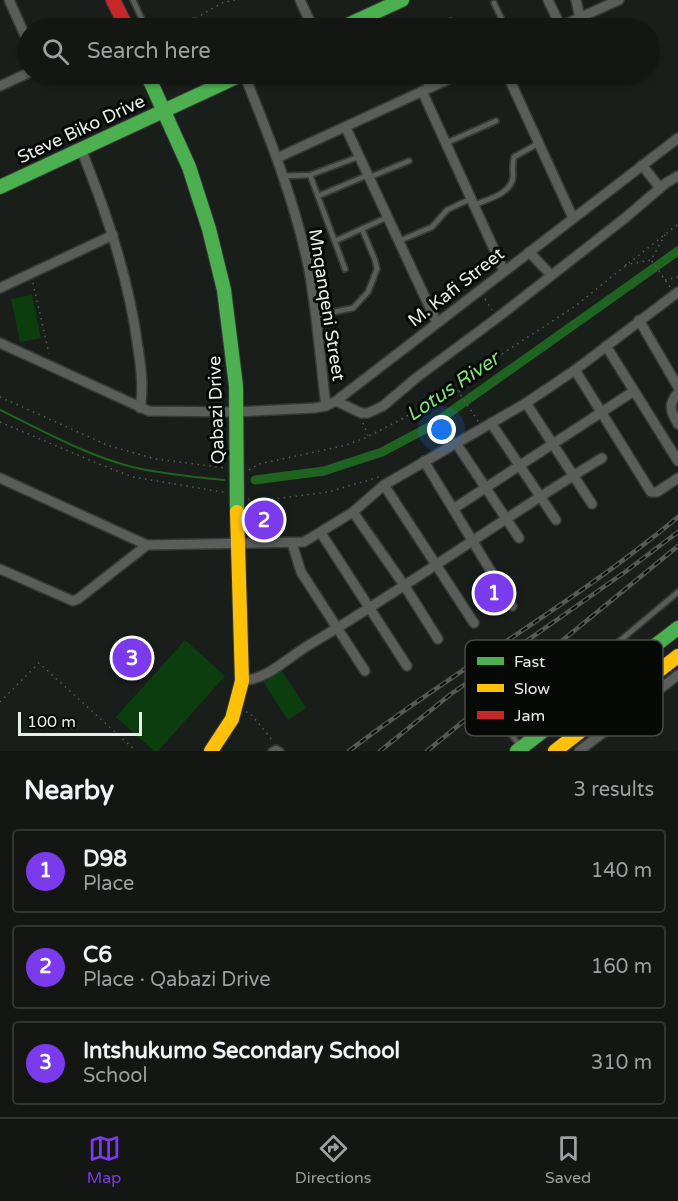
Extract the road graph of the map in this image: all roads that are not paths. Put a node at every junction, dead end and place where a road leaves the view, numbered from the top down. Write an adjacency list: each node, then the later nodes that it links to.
1 (9, 0): 17 (street)
2 (113, 0): 10 (street)
3 (133, 0): 11 (lane)
4 (300, 0): 12 (street)
5 (402, 0): 13 (street)
6 (548, 0): 15 (street)
7 (576, 0): 16 (street)
8 (619, 0): 16 (street)
9 (494, 3): 14 (lane)
10 (122, 18)
11 (141, 18)
12 (308, 18)
13 (363, 18)
14 (501, 18)
15 (555, 18)
16 (580, 18)
17 (18, 20)
18 (18, 78): 25 (street)
19 (152, 84): 27 (street, Qabazi Drive)
20 (210, 84): 27 (street, Steve Biko Drive)
21 (248, 84): 35 (street, Mnqanqeni Street)
22 (424, 84): 26 (lane)
23 (437, 84): 26 (street)
24 (512, 84): 32 (street)
25 (0, 86)
26 (425, 89): 29 (street); 31 (street)
27 (165, 110): 33 (street, Steve Biko Drive); 71 (street, Qabazi Drive)
28 (496, 121): 31 (lane)
29 (346, 128): 34 (street); 35 (street)
30 (678, 138): 37 (street, M. Kafi Street)
31 (446, 143): 45 (street)
32 (539, 143): 45 (lane); 47 (street)
33 (81, 149): 42 (street, Steve Biko Drive); 49 (street)
34 (360, 157): 38 (lane); 40 (street)
35 (277, 158): 39 (street, Mnqanqeni Street)
36 (409, 161): 40 (lane)
37 (642, 165): 43 (street); 47 (street, M. Kafi Street)
38 (310, 175): 39 (lane); 44 (lane)
39 (283, 176): 58 (street, Mnqanqeni Street)
40 (369, 176): 44 (lane); 46 (street)
41 (678, 176): 43 (street)
42 (0, 187)
43 (660, 188): 55 (street)
44 (318, 196): 50 (lane)
45 (472, 202): 51 (lane); 54 (street)
46 (388, 217): 48 (lane); 51 (street)
47 (573, 218): 52 (street, M. Kafi Street)
48 (362, 230): 50 (lane); 58 (lane)
49 (113, 235): 56 (street); 70 (street)
50 (335, 242): 53 (lane)
51 (399, 242): 60 (street)
52 (529, 252): 54 (street, M. Kafi Street); 55 (street)
53 (345, 269)
54 (504, 271): 60 (street, M. Kafi Street)
55 (551, 275): 67 (street)
56 (0, 288)
57 (677, 293): 59 (street)
58 (315, 316): 69 (street, Mnqanqeni Street)
59 (639, 321): 62 (street); 64 (street)
60 (437, 323): 67 (street, M. Kafi Street)
61 (0, 343): 70 (street, M. Kafi Street)
62 (606, 346): 63 (street); 65 (street)
63 (575, 370): 68 (street); 72 (street)
64 (678, 387)
65 (634, 392): 72 (street); 79 (street)
66 (678, 393): 73 (street)
67 (336, 401): 69 (street, M. Kafi Street)
68 (526, 403): 74 (street); 76 (street)
69 (326, 406): 71 (street, M. Kafi Street)
70 (140, 408): 71 (street, M. Kafi Street)
71 (236, 411): 95 (street, Qabazi Drive)
72 (600, 412): 76 (street); 83 (street)
73 (678, 424)
74 (487, 425): 75 (street); 80 (street)
75 (456, 443): 78 (street); 85 (street)
76 (552, 444): 80 (street); 81 (street)
77 (602, 458): 81 (street)
78 (424, 461): 84 (street); 88 (street)
79 (678, 461)
80 (520, 466): 85 (street); 86 (street)
81 (573, 475): 86 (street); 87 (street)
82 (0, 478): 97 (street)
83 (678, 478)
84 (382, 481): 89 (street); 98 (street)
85 (486, 488): 88 (street); 90 (street)
86 (541, 497): 90 (street); 91 (street)
87 (592, 504)
88 (453, 509): 94 (street)
89 (353, 512): 92 (street); 100 (street)
90 (507, 519): 93 (street); 94 (street)
91 (556, 520)
92 (321, 532): 96 (street); 103 (street)
93 (519, 538)
94 (472, 541): 98 (street); 102 (street)
95 (237, 543): 96 (street); 97 (street); 115 (street, Qabazi Drive)
96 (292, 543): 106 (street)
97 (147, 545): 99 (street)
98 (438, 566): 100 (street); 104 (street)
99 (0, 569)
100 (404, 585): 103 (street); 107 (street)
101 (678, 592): 108 (lane)
102 (512, 606)
103 (370, 608): 106 (street); 111 (street)
104 (474, 623)
105 (678, 628): 109 (street)
106 (337, 629): 113 (street); 115 (street)
107 (438, 639)
108 (621, 640)
109 (663, 640)
110 (678, 656): 112 (street)
111 (407, 666)
112 (663, 668)
113 (365, 671)
114 (678, 675): 116 (street)
115 (242, 681): 124 (street, Qabazi Drive)
116 (663, 687)
117 (511, 736): 122 (lane)
118 (539, 736): 122 (street)
119 (574, 736): 126 (street)
120 (601, 736): 123 (street)
121 (280, 750): 125 (lane)
122 (521, 750)
123 (583, 750)
124 (211, 751)
125 (271, 751)
126 (555, 751)

